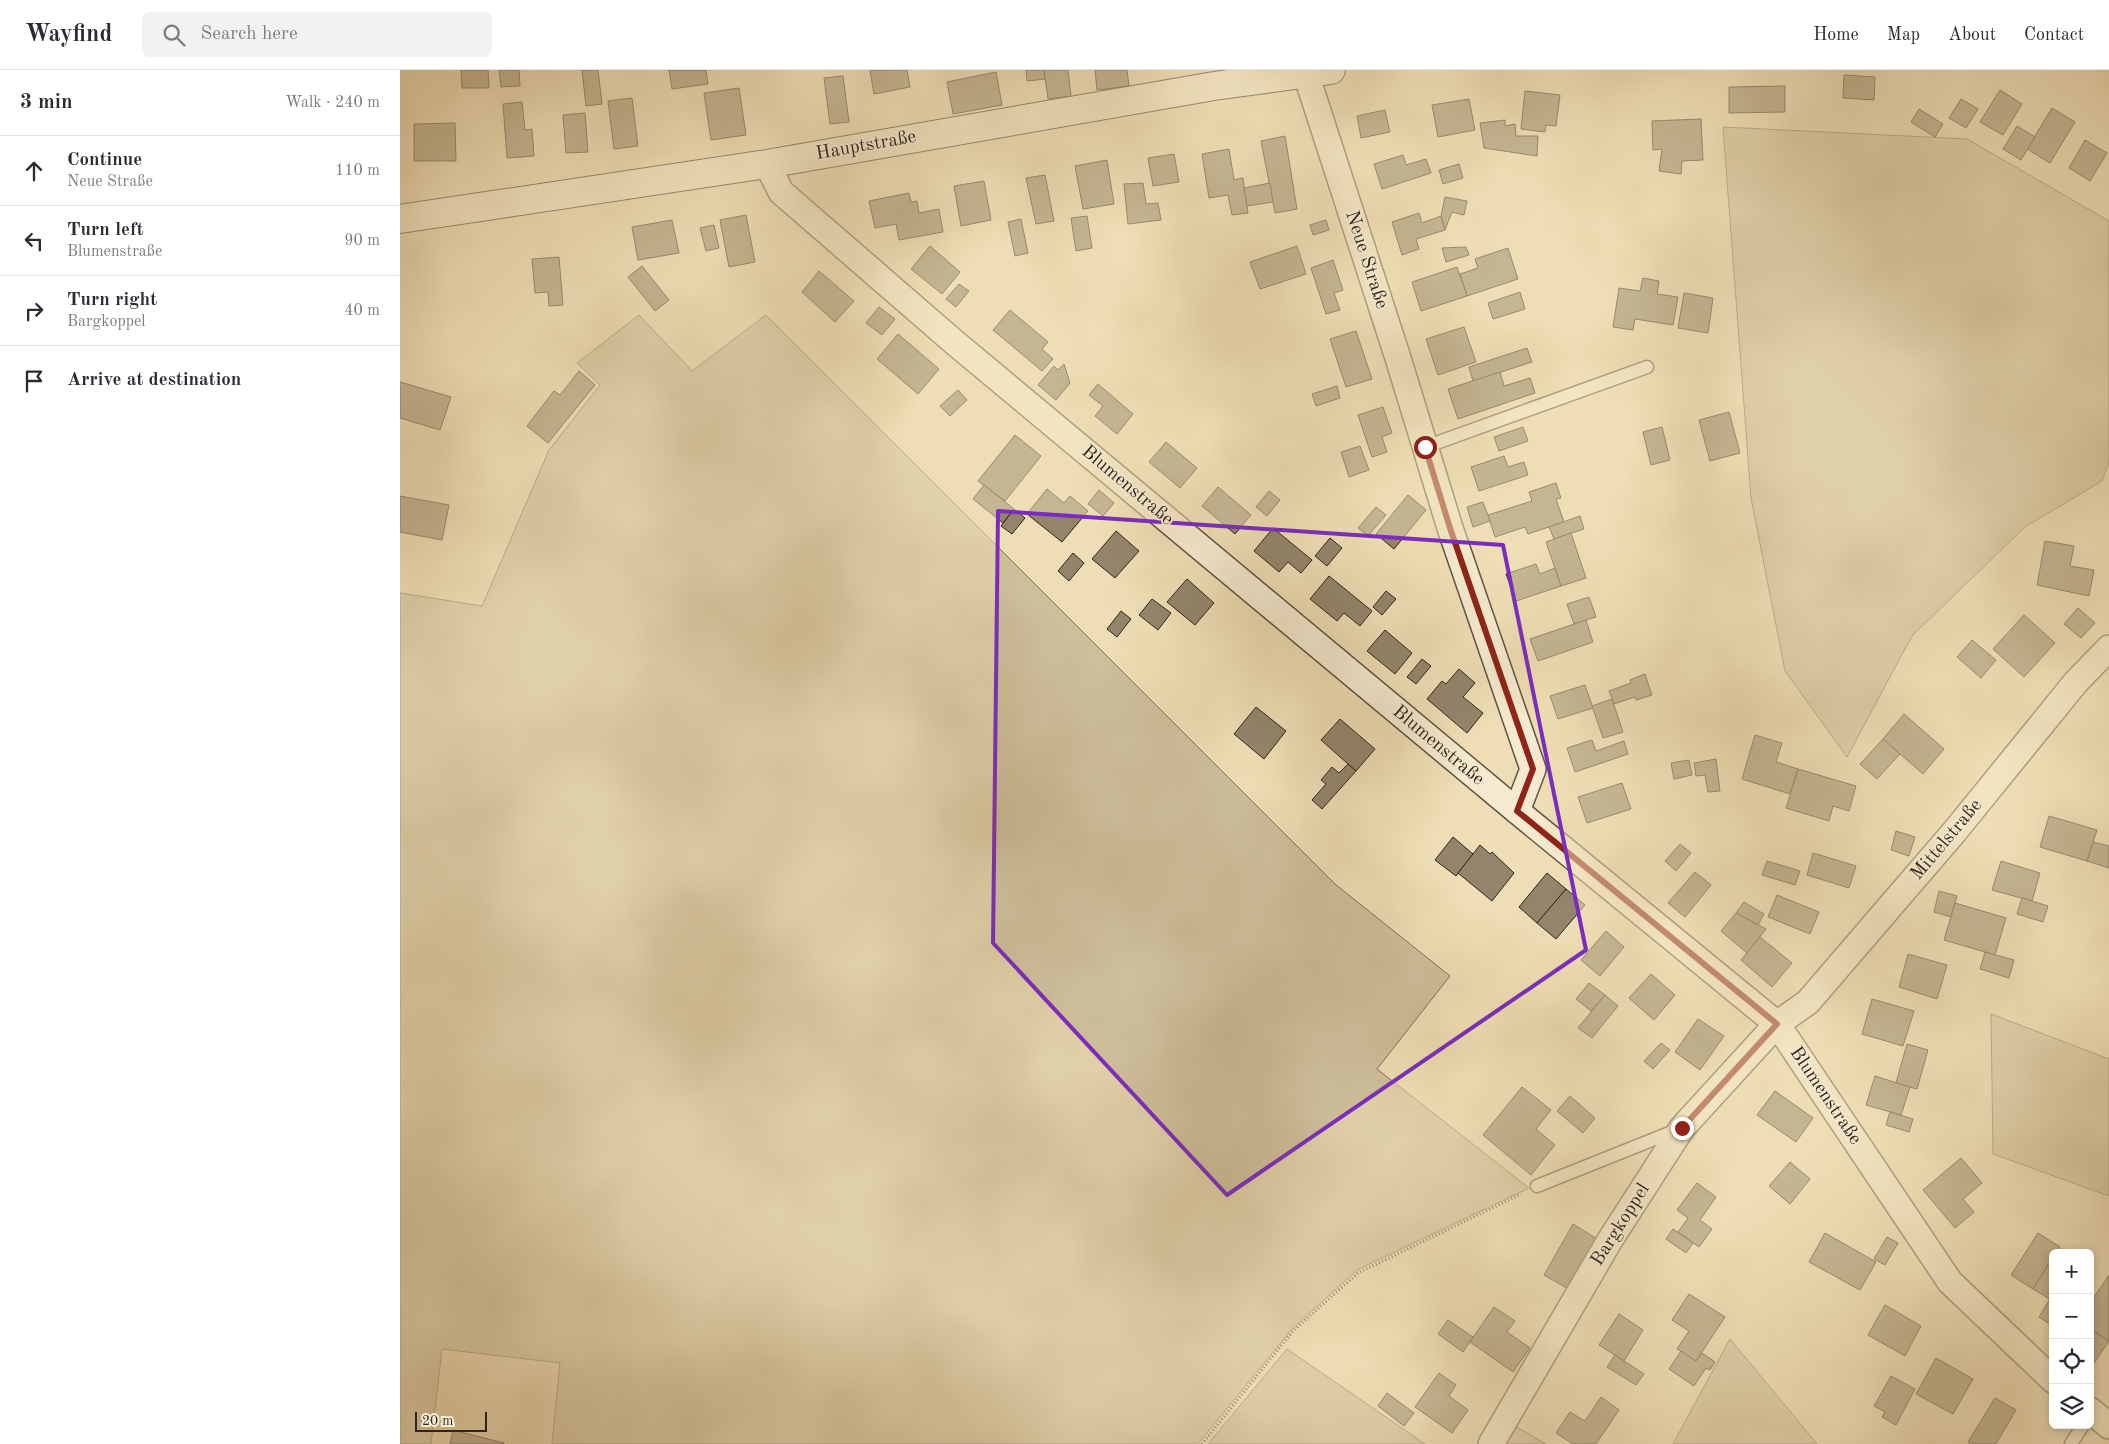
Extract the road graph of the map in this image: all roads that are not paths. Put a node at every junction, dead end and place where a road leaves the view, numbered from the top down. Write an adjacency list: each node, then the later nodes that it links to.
1 (1318, 72): 2 (street, Hauptstraße); 6 (street, Neue Straße)
2 (1212, 78): 3 (street, Hauptstraße)
3 (766, 164): 4 (street, Hauptstraße); 8 (street, Blumenstraße)
4 (400, 219)
5 (1647, 367): 6 (lane)
6 (1425, 447): 8 (street, Neue Straße)
7 (2109, 648): 9 (street, Mittelstraße)
8 (1517, 811): 9 (street, Blumenstraße)
9 (1777, 1024): 10 (street, Bargkoppel); 12 (street, Blumenstraße)
10 (1682, 1128): 11 (lane); 14 (street, Bargkoppel)
11 (1537, 1186)
12 (2049, 1376)
13 (2084, 1429): 15 (lane)
14 (1491, 1444)
15 (2071, 1444)

